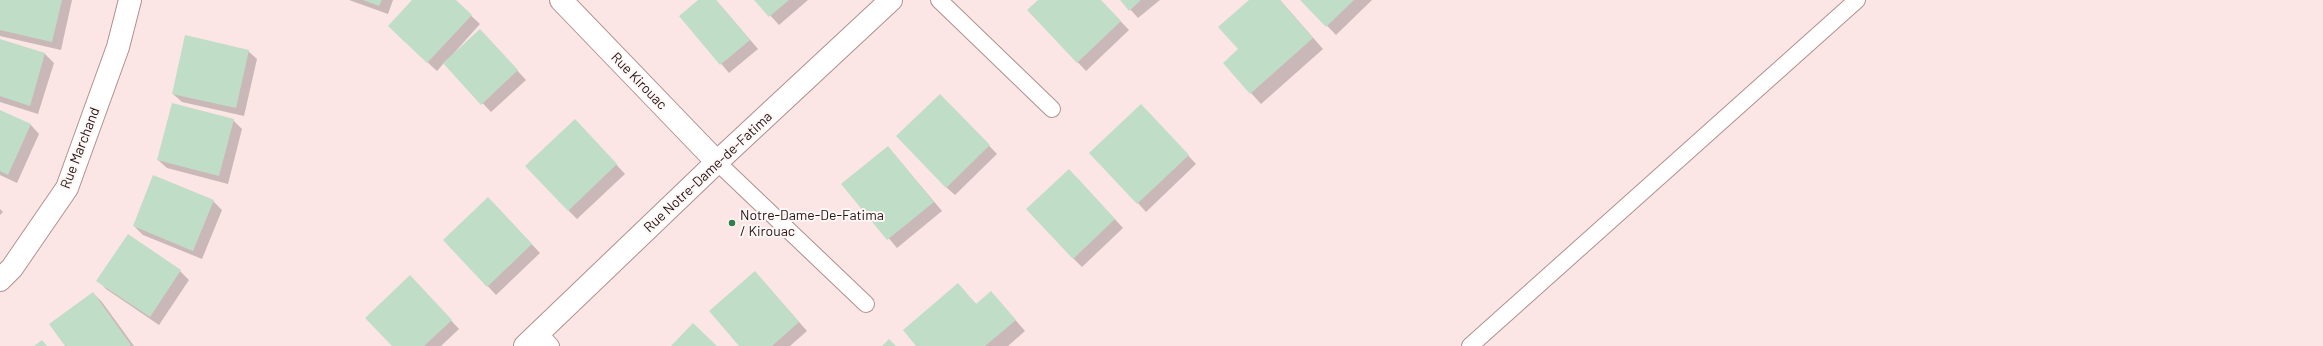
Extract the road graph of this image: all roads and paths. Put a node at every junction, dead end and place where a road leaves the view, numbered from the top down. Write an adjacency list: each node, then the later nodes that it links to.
1 (130, 0): 8 (street, Rue Marchand)
2 (561, 0): 7 (street, Rue Kirouac)
3 (891, 0): 7 (street, Rue Notre-Dame-de-Fatima)
4 (940, 0): 6 (lane)
5 (1857, 0): 11 (lane)
6 (1052, 109)
7 (717, 162): 9 (lane); 10 (street, Rue Notre-Dame-de-Fatima)
8 (0, 280)
9 (866, 304)
10 (538, 342)
11 (1470, 346)

